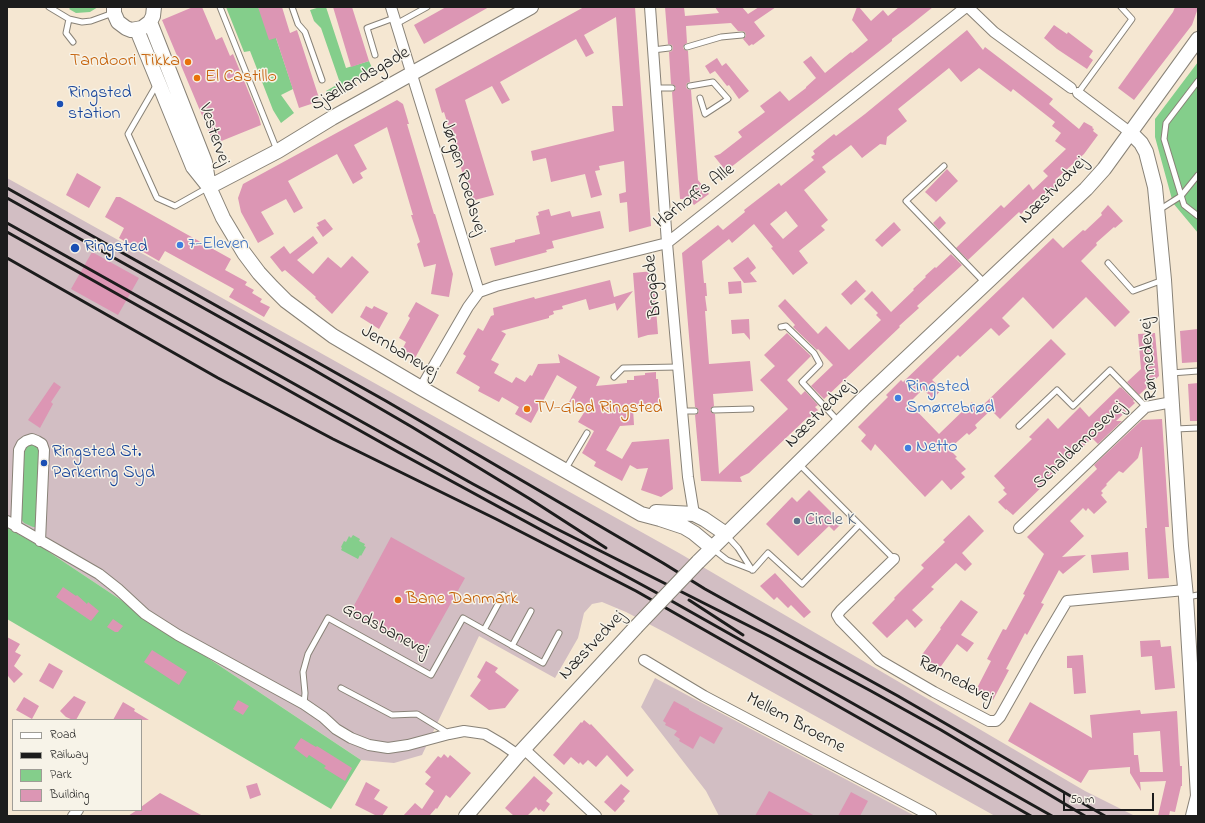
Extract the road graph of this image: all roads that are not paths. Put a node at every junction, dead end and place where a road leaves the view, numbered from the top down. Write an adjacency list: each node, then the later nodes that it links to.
1 (50, 7): 12 (lane)
2 (154, 7): 14 (street)
3 (220, 7): 33 (lane)
4 (292, 7): 24 (lane)
5 (391, 7): 13 (street, Jørgen Roedsvej)
6 (427, 7): 13 (lane)
7 (531, 7): 23 (street, Sjællandsgade)
8 (650, 7): 21 (street, Brogade)
9 (967, 7): 30 (street); 40 (street, Harhoffs Alle)
10 (1121, 7): 30 (lane)
11 (114, 10): 12 (lane); 15 (street)
12 (69, 19): 17 (lane)
13 (395, 21): 22 (lane); 23 (street, Jørgen Roedsvej)
14 (150, 22): 15 (street); 36 (street, Vestervej)
15 (137, 30): 26 (street, Vestervej)
16 (742, 35): 19 (lane)
17 (73, 42)
18 (1197, 42): 32 (street, Næstvedvej)
19 (687, 47)
20 (669, 48): 21 (lane)
21 (653, 50): 28 (street, Brogade)
22 (374, 55)
23 (412, 73): 33 (street, Sjællandsgade); 44 (street, Jørgen Roedsvej)
24 (322, 80)
25 (1198, 81): 37 (lane)
26 (158, 82): 36 (street, Vestervej); 36 (lane)
27 (690, 86): 31 (lane)
28 (656, 88): 29 (lane); 40 (street, Brogade)
29 (672, 88)
30 (1075, 90): 32 (street)
31 (700, 98)
32 (1131, 133): 38 (street, Rønnedevej); 43 (street, Næstvedvej)
33 (278, 151): 36 (street, Sjællandsgade)
34 (944, 166): 43 (lane)
35 (1198, 175): 37 (lane)
36 (209, 187): 50 (street, Jernbanevej)
37 (1181, 196): 38 (lane); 39 (lane)
38 (1157, 211): 42 (street, Rønnedevej)
39 (1198, 216)
40 (667, 243): 44 (street, Harhoffs Alle); 46 (street, Brogade)
41 (1108, 263): 42 (lane)
42 (1164, 280): 48 (street, Rønnedevej)
43 (985, 284): 57 (street, Næstvedvej)
44 (479, 292): 50 (street)
45 (781, 327): 57 (lane)
46 (678, 367): 49 (lane); 55 (street, Brogade)
47 (1198, 371): 48 (lane)
48 (1170, 373): 51 (street, Rønnedevej)
49 (614, 377)
50 (421, 388): 63 (street, Jernbanevej)
51 (1172, 402): 52 (street, Schaldemosevej); 60 (street, Rønnedevej)
52 (1146, 407): 58 (lane); 69 (street, Schaldemosevej)
53 (751, 409): 54 (lane)
54 (714, 410)
55 (682, 411): 56 (lane); 65 (street, Brogade)
56 (695, 411)
57 (839, 422): 62 (street, Næstvedvej)
58 (1019, 426)
59 (1198, 428): 60 (lane)
60 (1174, 429): 75 (street, Rønnedevej)
61 (587, 433): 63 (lane)
62 (799, 463): 67 (lane); 70 (street, Næstvedvej)
63 (565, 470): 64 (street, Jernbanevej)
64 (617, 500): 65 (street, Jernbanevej); 72 (street, Jernbanevej)
65 (694, 514): 70 (street, Jernbanevej)
66 (7, 521): 68 (street)
67 (859, 525): 73 (lane); 74 (lane)
68 (16, 527): 71 (street); 71 (street)
69 (1019, 528)
70 (726, 534): 72 (street, Næstvedvej); 74 (lane)
71 (40, 541): 83 (street)
72 (711, 547): 74 (lane); 85 (street, Næstvedvej, bridge)
73 (894, 559): 75 (street, Rønnedevej)
74 (752, 570)
75 (1190, 594): 86 (street, Rønnedevej)
76 (503, 596): 78 (lane)
77 (531, 610): 80 (lane)
78 (484, 630): 80 (lane, Godsbanevej); 83 (lane, Godsbanevej)
79 (559, 633): 80 (lane, Godsbanevej)
80 (512, 646)
81 (644, 660): 89 (street, Mellem Broerne)
82 (341, 688): 84 (lane)
83 (304, 704): 84 (street)
84 (449, 734): 85 (street)
85 (521, 752): 87 (street, Næstvedvej); 88 (street)
86 (1198, 796): 90 (street, Rønnedevej)
87 (466, 816)
88 (596, 816)
89 (931, 816)
90 (1193, 816)

